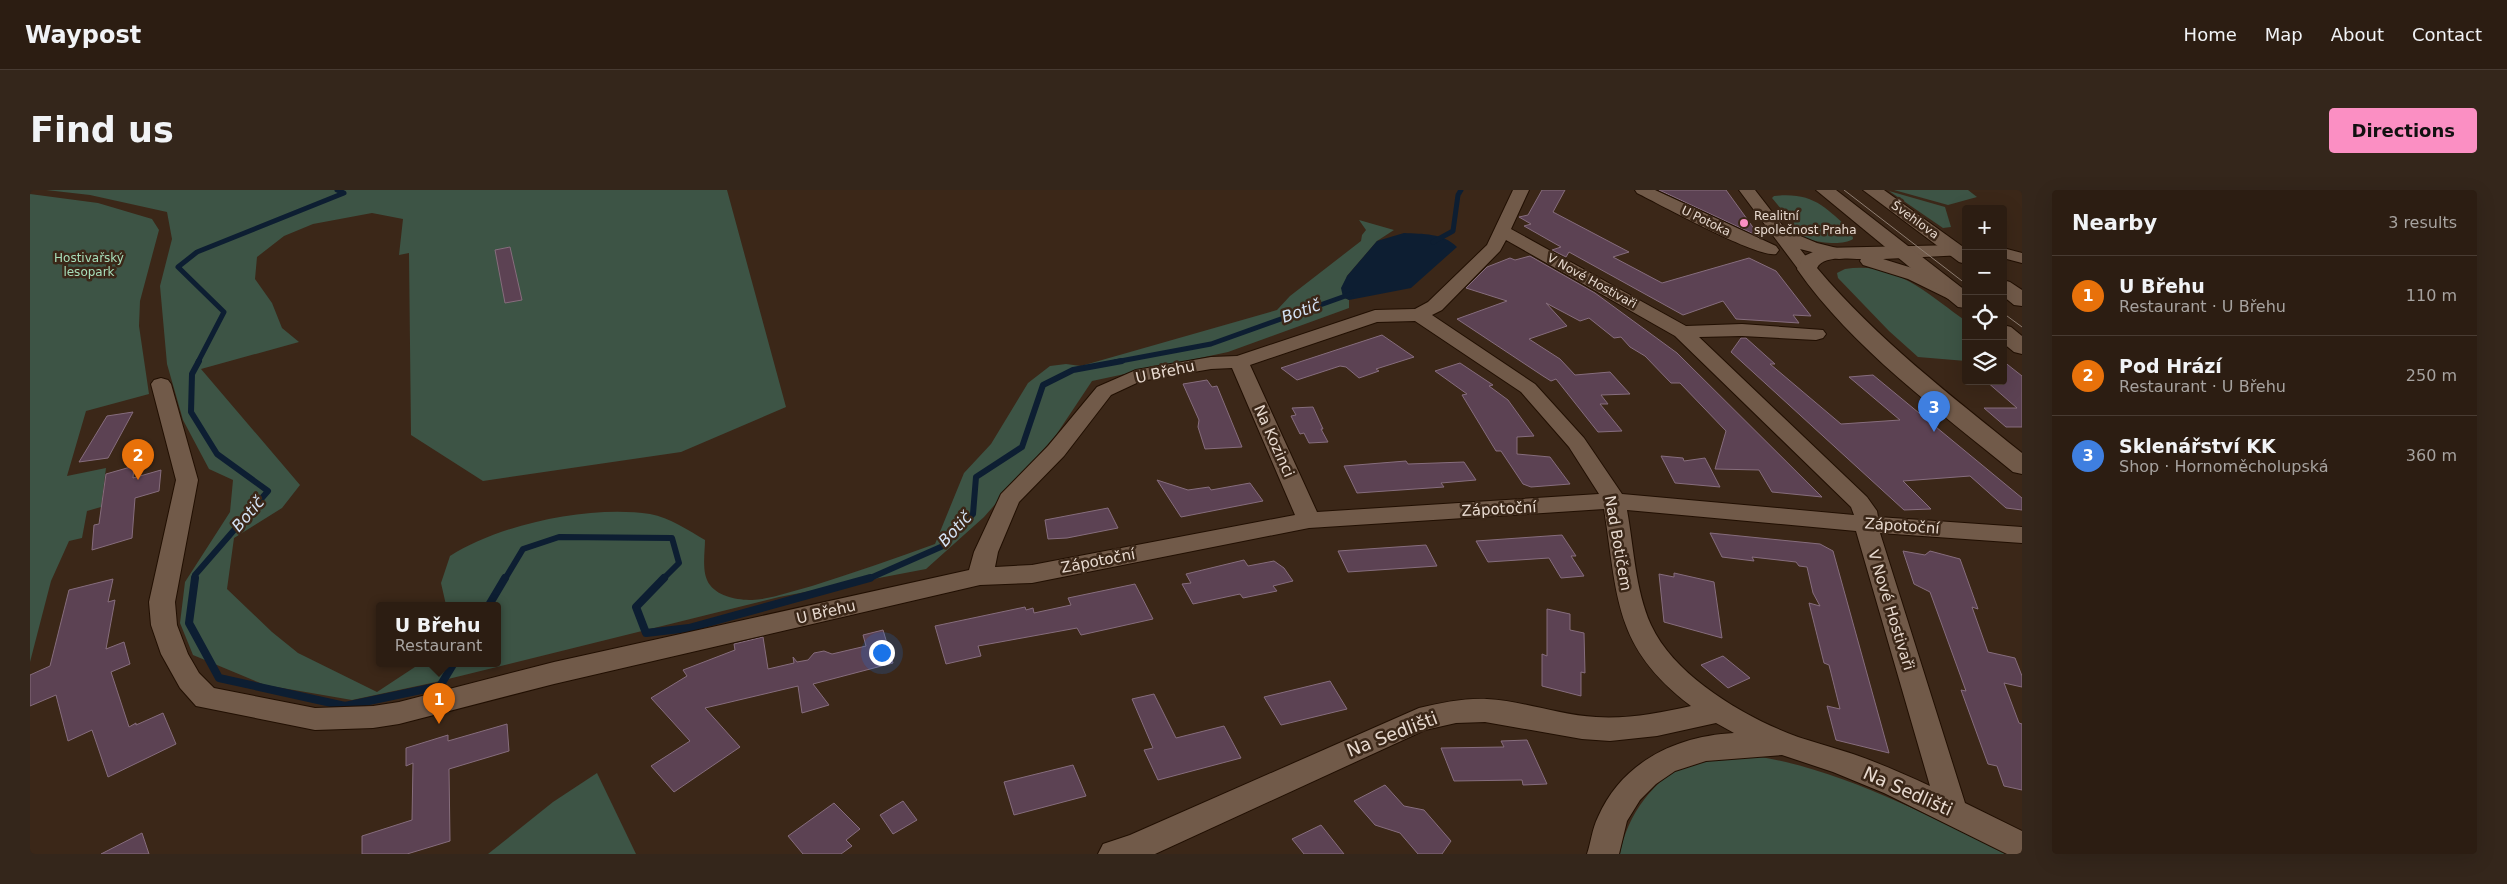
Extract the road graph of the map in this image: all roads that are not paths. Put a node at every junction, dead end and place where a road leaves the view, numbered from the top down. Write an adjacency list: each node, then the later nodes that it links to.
1 (1521, 190): 6 (street)
2 (1643, 190): 8 (street, U Potoka)
3 (1825, 190): 10 (street)
4 (1872, 190): 9 (street, Švehlova)
5 (1747, 191): 7 (street)
6 (1501, 230): 20 (street); 21 (street, V Nové Hostivaři)
7 (1777, 232): 12 (street); 15 (street)
8 (1770, 250)
9 (1962, 252)
10 (1904, 253): 11 (street); 12 (street); 17 (street)
11 (1962, 253)
12 (1842, 254): 15 (street); 19 (street)
13 (2007, 254): 14 (street)
14 (2022, 258)
15 (1807, 269): 27 (street)
16 (2007, 289): 18 (street)
17 (1962, 300)
18 (2022, 300)
19 (1962, 301)
20 (1420, 315): 25 (street, U Břehu); 28 (street, Nad Botičem)
21 (1682, 332): 22 (street); 30 (street, V Nové Hostivaři)
22 (1816, 334)
23 (2007, 335): 24 (street)
24 (2022, 347)
25 (1239, 362): 29 (street, Na Kozinci); 32 (street, U Břehu)
26 (161, 384): 32 (street, U Břehu)
27 (2022, 466)
28 (1613, 500): 29 (street, Zápotoční); 30 (street, Zápotoční); 33 (street, Nad Botičem)
29 (1309, 520): 32 (street, Zápotoční)
30 (1867, 524): 31 (street, Zápotoční); 35 (street, V Nové Hostivaři)
31 (2022, 535)
32 (980, 576)
33 (1718, 711): 34 (street, Nad Botičem); 37 (street, Na Sedlišti)
34 (1789, 745): 35 (street, Na Sedlišti); 38 (street)
35 (1952, 810): 36 (street, Na Sedlišti)
36 (2022, 846)
37 (1114, 854)
38 (1603, 854)

